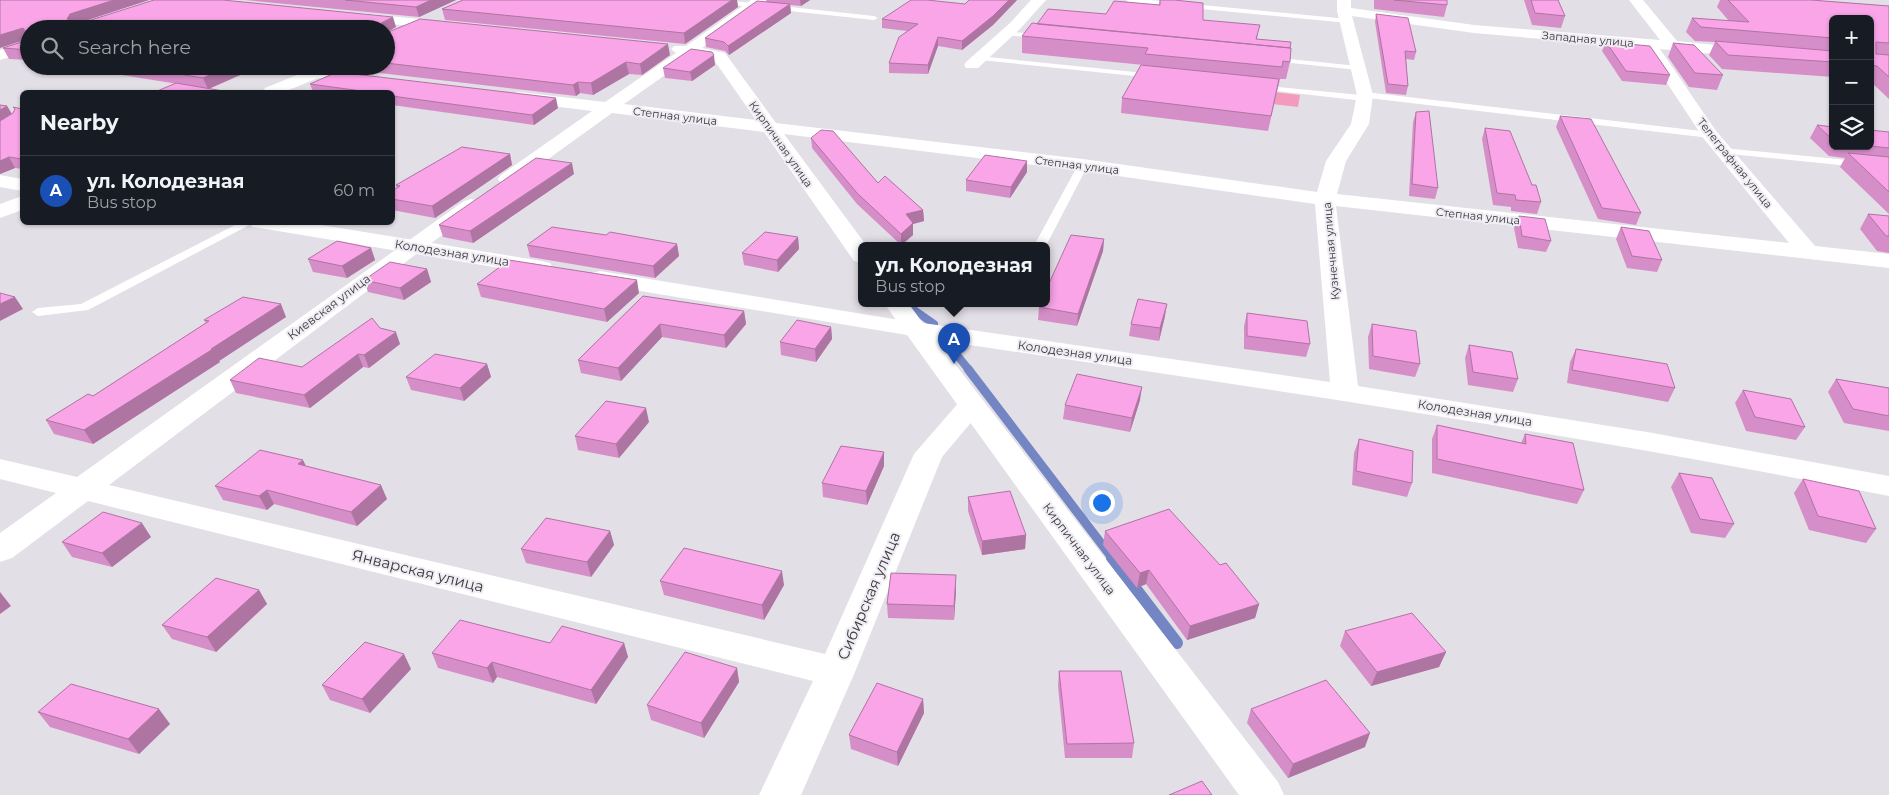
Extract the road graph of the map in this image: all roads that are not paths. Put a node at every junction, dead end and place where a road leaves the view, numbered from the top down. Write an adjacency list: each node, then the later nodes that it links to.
1 (706, 0): 5 (lane)
2 (1038, 0): 14 (street)
3 (1129, 0): 6 (lane)
4 (1636, 0): 18 (street)
5 (757, 2): 9 (lane); 21 (street, Киевская улица)
6 (1346, 11): 17 (street, Западная улица); 26 (street, Кузнечная улица)
7 (447, 12): 12 (street)
8 (343, 16): 10 (street)
9 (874, 18)
10 (389, 20)
11 (395, 21): 12 (street)
12 (423, 23): 13 (street); 15 (street)
13 (462, 27)
14 (1006, 33): 16 (lane); 25 (street)
15 (401, 34)
16 (1055, 38)
17 (1649, 44): 18 (street, Западная улица); 37 (street, Телеграфная улица)
18 (1672, 45): 22 (street, Западная улица)
19 (660, 48): 21 (street, Кирпичная улица)
20 (20, 49): 23 (street)
21 (690, 50): 35 (street, Киевская улица); 36 (street, Кирпичная улица)
22 (1766, 54)
23 (0, 55)
24 (1263, 58): 26 (lane)
25 (976, 62): 29 (lane)
26 (1358, 68): 34 (street, Кузнечная улица)
27 (311, 75): 32 (street)
28 (351, 75): 30 (street)
29 (1165, 77)
30 (385, 81)
31 (1252, 86): 34 (lane)
32 (276, 90)
33 (502, 95): 35 (street, Степная улица)
34 (1364, 96): 37 (lane); 43 (street, Кузнечная улица)
35 (611, 108): 36 (street, Степная улица); 49 (street, Киевская улица)
36 (768, 127): 39 (street, Степная улица); 50 (street, Кирпичная улица)
37 (1710, 135): 38 (street, Телеграфная улица)
38 (1723, 151): 40 (lane); 51 (street, Телеграфная улица)
39 (1083, 165): 43 (street, Степная улица); 48 (lane)
40 (1889, 167)
41 (0, 181): 42 (street)
42 (20, 185)
43 (1325, 199): 51 (street, Степная улица); 56 (street, Кузнечная улица)
44 (20, 203): 45 (street)
45 (0, 212)
46 (244, 225): 54 (lane)
47 (278, 225): 49 (street, Колодезная улица)
48 (1042, 242)
49 (411, 247): 55 (street, Колодезная улица); 60 (street, Киевская улица)
50 (858, 251)
51 (1809, 253): 52 (street, Степная улица)
52 (1889, 261)
53 (899, 307): 55 (street, Кирпичная улица)
54 (38, 312)
55 (915, 329): 56 (street, Колодезная улица); 57 (street, Кирпичная улица)
56 (1345, 392): 59 (street, Колодезная улица)
57 (971, 406): 62 (street, Сибирская улица); 64 (street, Кирпичная улица)
58 (0, 470): 60 (street, Январская улица)
59 (1889, 486)
60 (82, 490): 61 (street, Киевская улица); 62 (street, Январская улица)
61 (0, 550)
62 (836, 672): 63 (street, Сибирская улица)
63 (780, 795)
64 (1263, 795)

